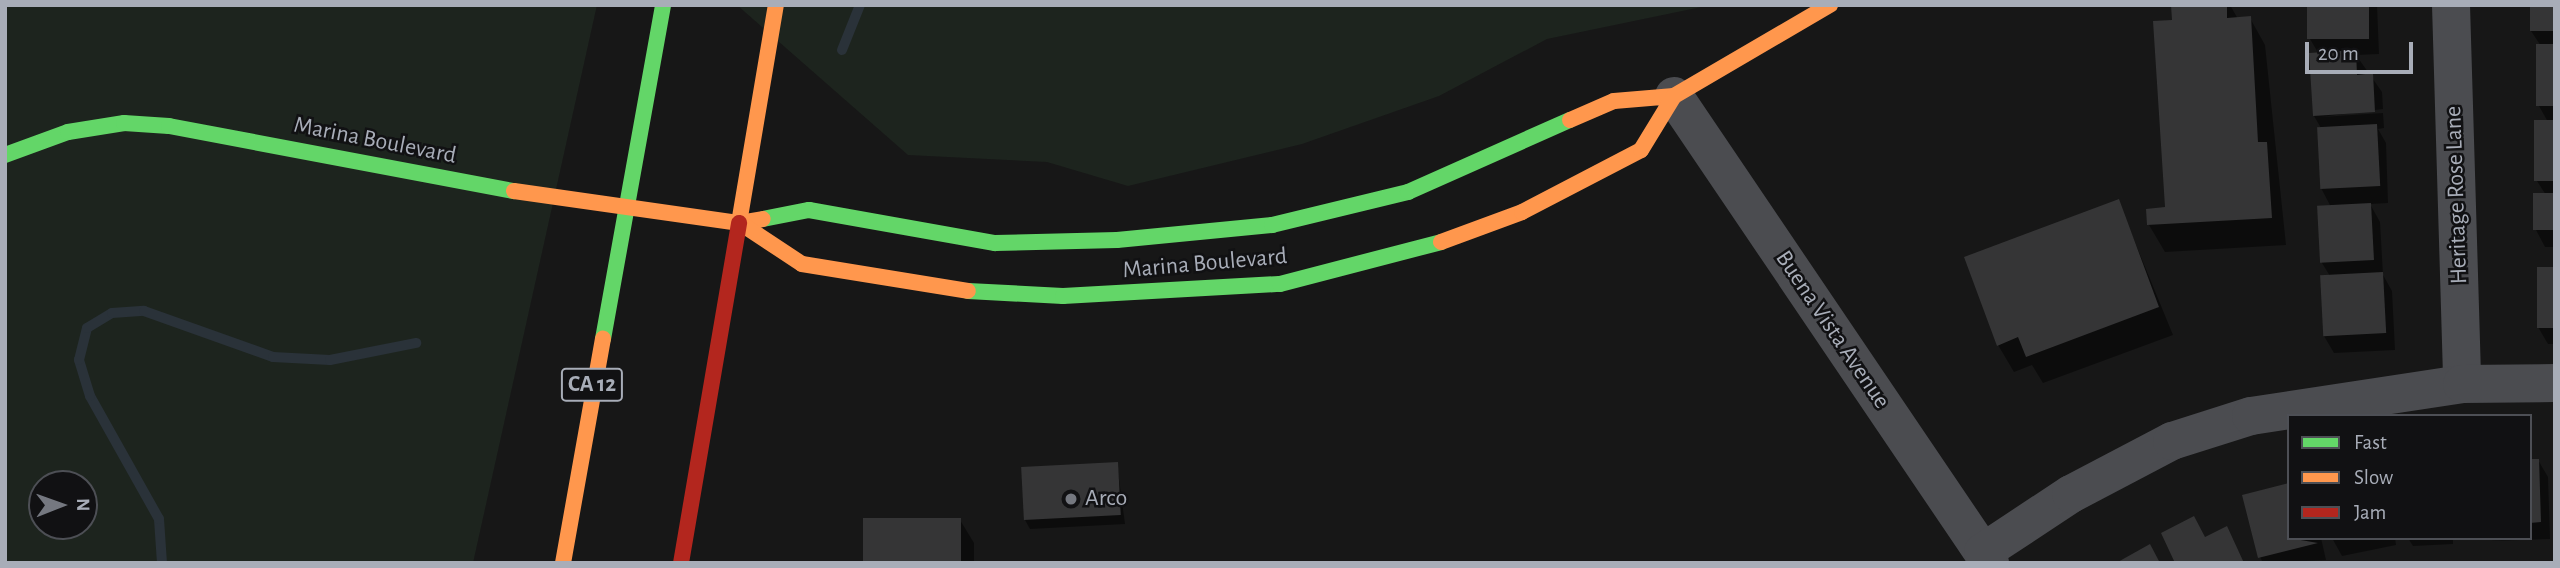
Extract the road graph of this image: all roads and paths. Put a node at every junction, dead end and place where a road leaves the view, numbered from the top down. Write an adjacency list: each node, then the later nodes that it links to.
1 (663, 5): 7 (main road, CA 12)
2 (776, 5): 8 (main road)
3 (1830, 5): 5 (main road, Marina Boulevard)
4 (2451, 5): 14 (street, Heritage Rose Lane)
5 (1674, 96): 9 (main road, Marina Boulevard); 12 (main road, Marina Boulevard); 15 (street, Buena Vista Avenue)
6 (5, 155): 7 (main road, Marina Boulevard)
7 (623, 207): 8 (main road, Marina Boulevard); 16 (main road, CA 12)
8 (740, 223): 9 (main road, Marina Boulevard); 12 (main road, Marina Boulevard); 17 (main road)
9 (1234, 231): 10 (main road)
10 (1189, 252)
11 (1147, 268): 12 (main road)
12 (1143, 294)
13 (2555, 383): 14 (street)
14 (2462, 384): 15 (street)
15 (1987, 558)
16 (563, 563)
17 (681, 563)

